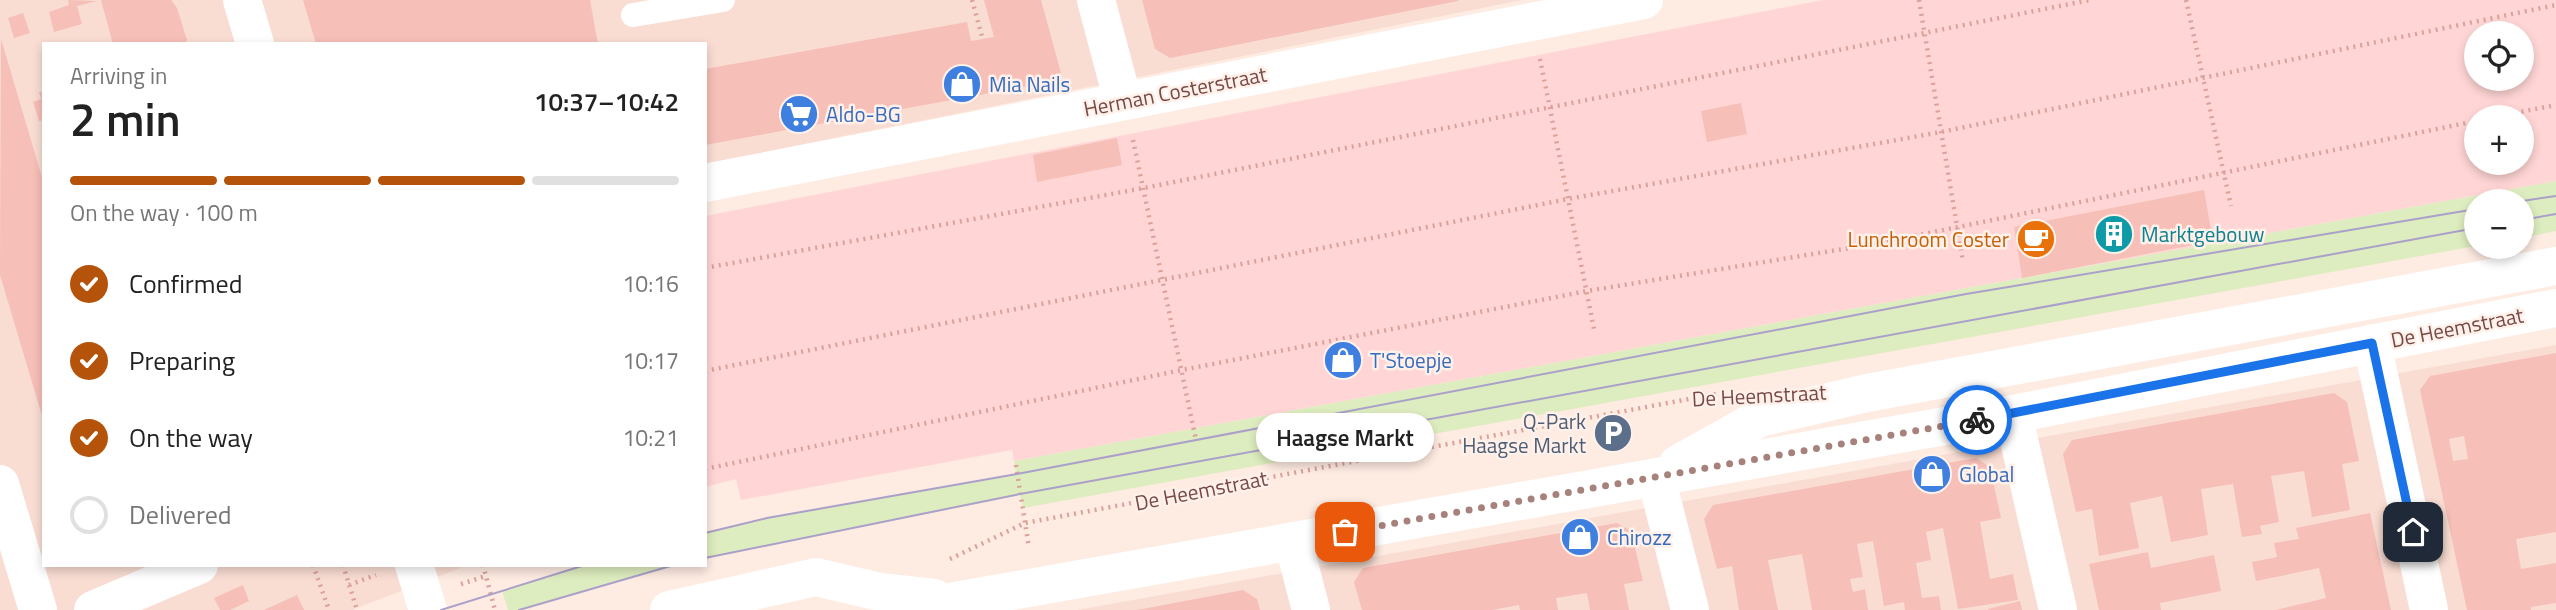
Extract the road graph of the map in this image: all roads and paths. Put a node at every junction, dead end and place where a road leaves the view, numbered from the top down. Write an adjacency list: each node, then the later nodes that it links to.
1 (242, 0): 14 (street)
2 (723, 0): 10 (lane)
3 (972, 0): 13 (path)
4 (1096, 0): 16 (street)
5 (1644, 0): 11 (street, Herman Costerstraat)
6 (1919, 0): 12 (path)
7 (2090, 0): 12 (path)
8 (2186, 0): 15 (path)
9 (2556, 5): 15 (path)
10 (633, 15)
11 (1533, 22): 16 (street, Herman Costerstraat); 18 (path)
12 (1924, 35): 18 (path); 21 (path)
13 (983, 40)
14 (254, 42)
15 (2204, 76): 21 (path); 22 (path)
16 (1123, 102): 23 (street, Herman Costerstraat); 24 (path)
17 (2556, 105): 19 (path)
18 (1550, 108): 24 (path); 25 (path)
19 (2534, 109)
20 (2464, 123): 22 (path)
21 (1941, 132): 25 (path); 27 (path)
22 (2224, 172): 26 (path); 27 (path)
23 (707, 183)
24 (1144, 188): 30 (path); 31 (path)
25 (1568, 199): 31 (path); 32 (path)
26 (2231, 206)
27 (1957, 227): 28 (path); 32 (path)
28 (1963, 262)
29 (2556, 266): 43 (street, De Heemstraat)
30 (707, 268)
31 (1163, 281): 36 (path); 37 (path)
32 (1587, 291): 34 (path); 36 (path)
33 (2556, 309): 35 (street, De Heemstraat)
34 (1594, 329)
35 (2372, 343): 39 (street, De Heemstraat); 65 (street)
36 (1182, 370): 40 (path); 42 (path)
37 (707, 371)
38 (1729, 393): 45 (path, De Heemstraat)
39 (2013, 414): 43 (street, De Heemstraat); 64 (street)
40 (1196, 440)
41 (1016, 465): 45 (path)
42 (707, 469)
43 (1656, 477): 46 (street, De Heemstraat); 63 (street)
44 (0, 484): 55 (street)
45 (1025, 523): 47 (path, De Heemstraat); 53 (path)
46 (1293, 541): 53 (street, De Heemstraat); 62 (street)
47 (949, 559)
48 (195, 567): 56 (street)
49 (314, 567): 57 (path)
50 (344, 567): 58 (path)
51 (415, 567): 59 (street)
52 (484, 567): 60 (path)
53 (1036, 587): 54 (street, De Heemstraat)
54 (890, 604): 61 (street, De Heemstraat)
55 (38, 610)
56 (93, 610)
57 (329, 610)
58 (357, 610)
59 (428, 610)
60 (495, 610)
61 (669, 610)
62 (1311, 610)
63 (1690, 610)
64 (2059, 610)
65 (2429, 610)

